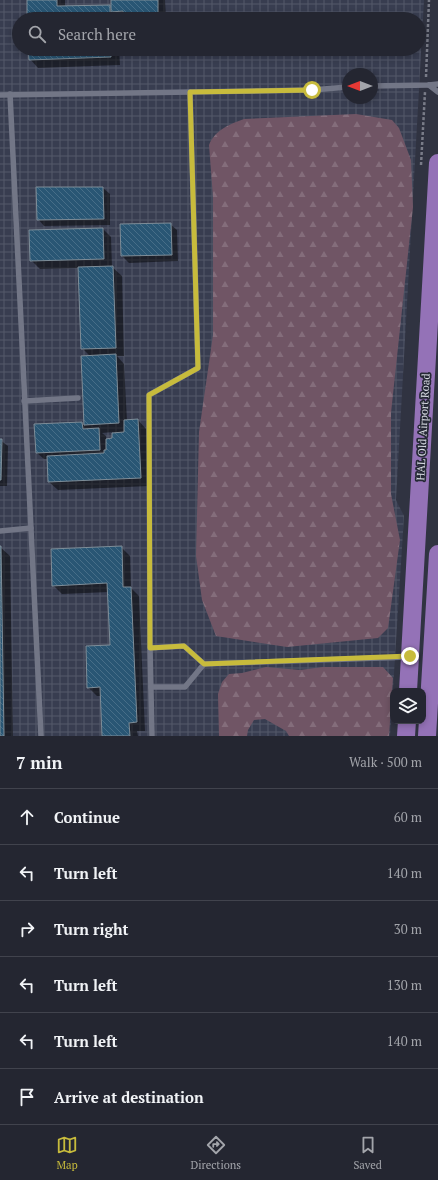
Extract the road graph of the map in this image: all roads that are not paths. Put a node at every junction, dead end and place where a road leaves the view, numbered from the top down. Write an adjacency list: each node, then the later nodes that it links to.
1 (438, 84): 3 (lane)
2 (378, 86): 3 (lane)
3 (429, 86): 6 (lane)
4 (342, 88): 5 (lane)
5 (190, 92): 7 (lane); 15 (lane)
6 (438, 92)
7 (10, 94): 8 (lane); 11 (lane)
8 (0, 95)
9 (438, 164): 16 (main road, HAL Old Airport Road)
10 (78, 398): 11 (lane)
11 (24, 401): 12 (lane)
12 (31, 528): 13 (lane); 21 (lane)
13 (0, 531)
14 (438, 554): 24 (main road)
15 (150, 648): 17 (lane); 18 (lane)
16 (410, 656): 17 (lane); 19 (main road, HAL Old Airport Road)
17 (204, 664): 18 (lane)
18 (151, 687): 22 (lane)
19 (408, 688)
20 (406, 724): 23 (main road)
21 (41, 736)
22 (152, 736)
23 (406, 736)
24 (427, 736)

